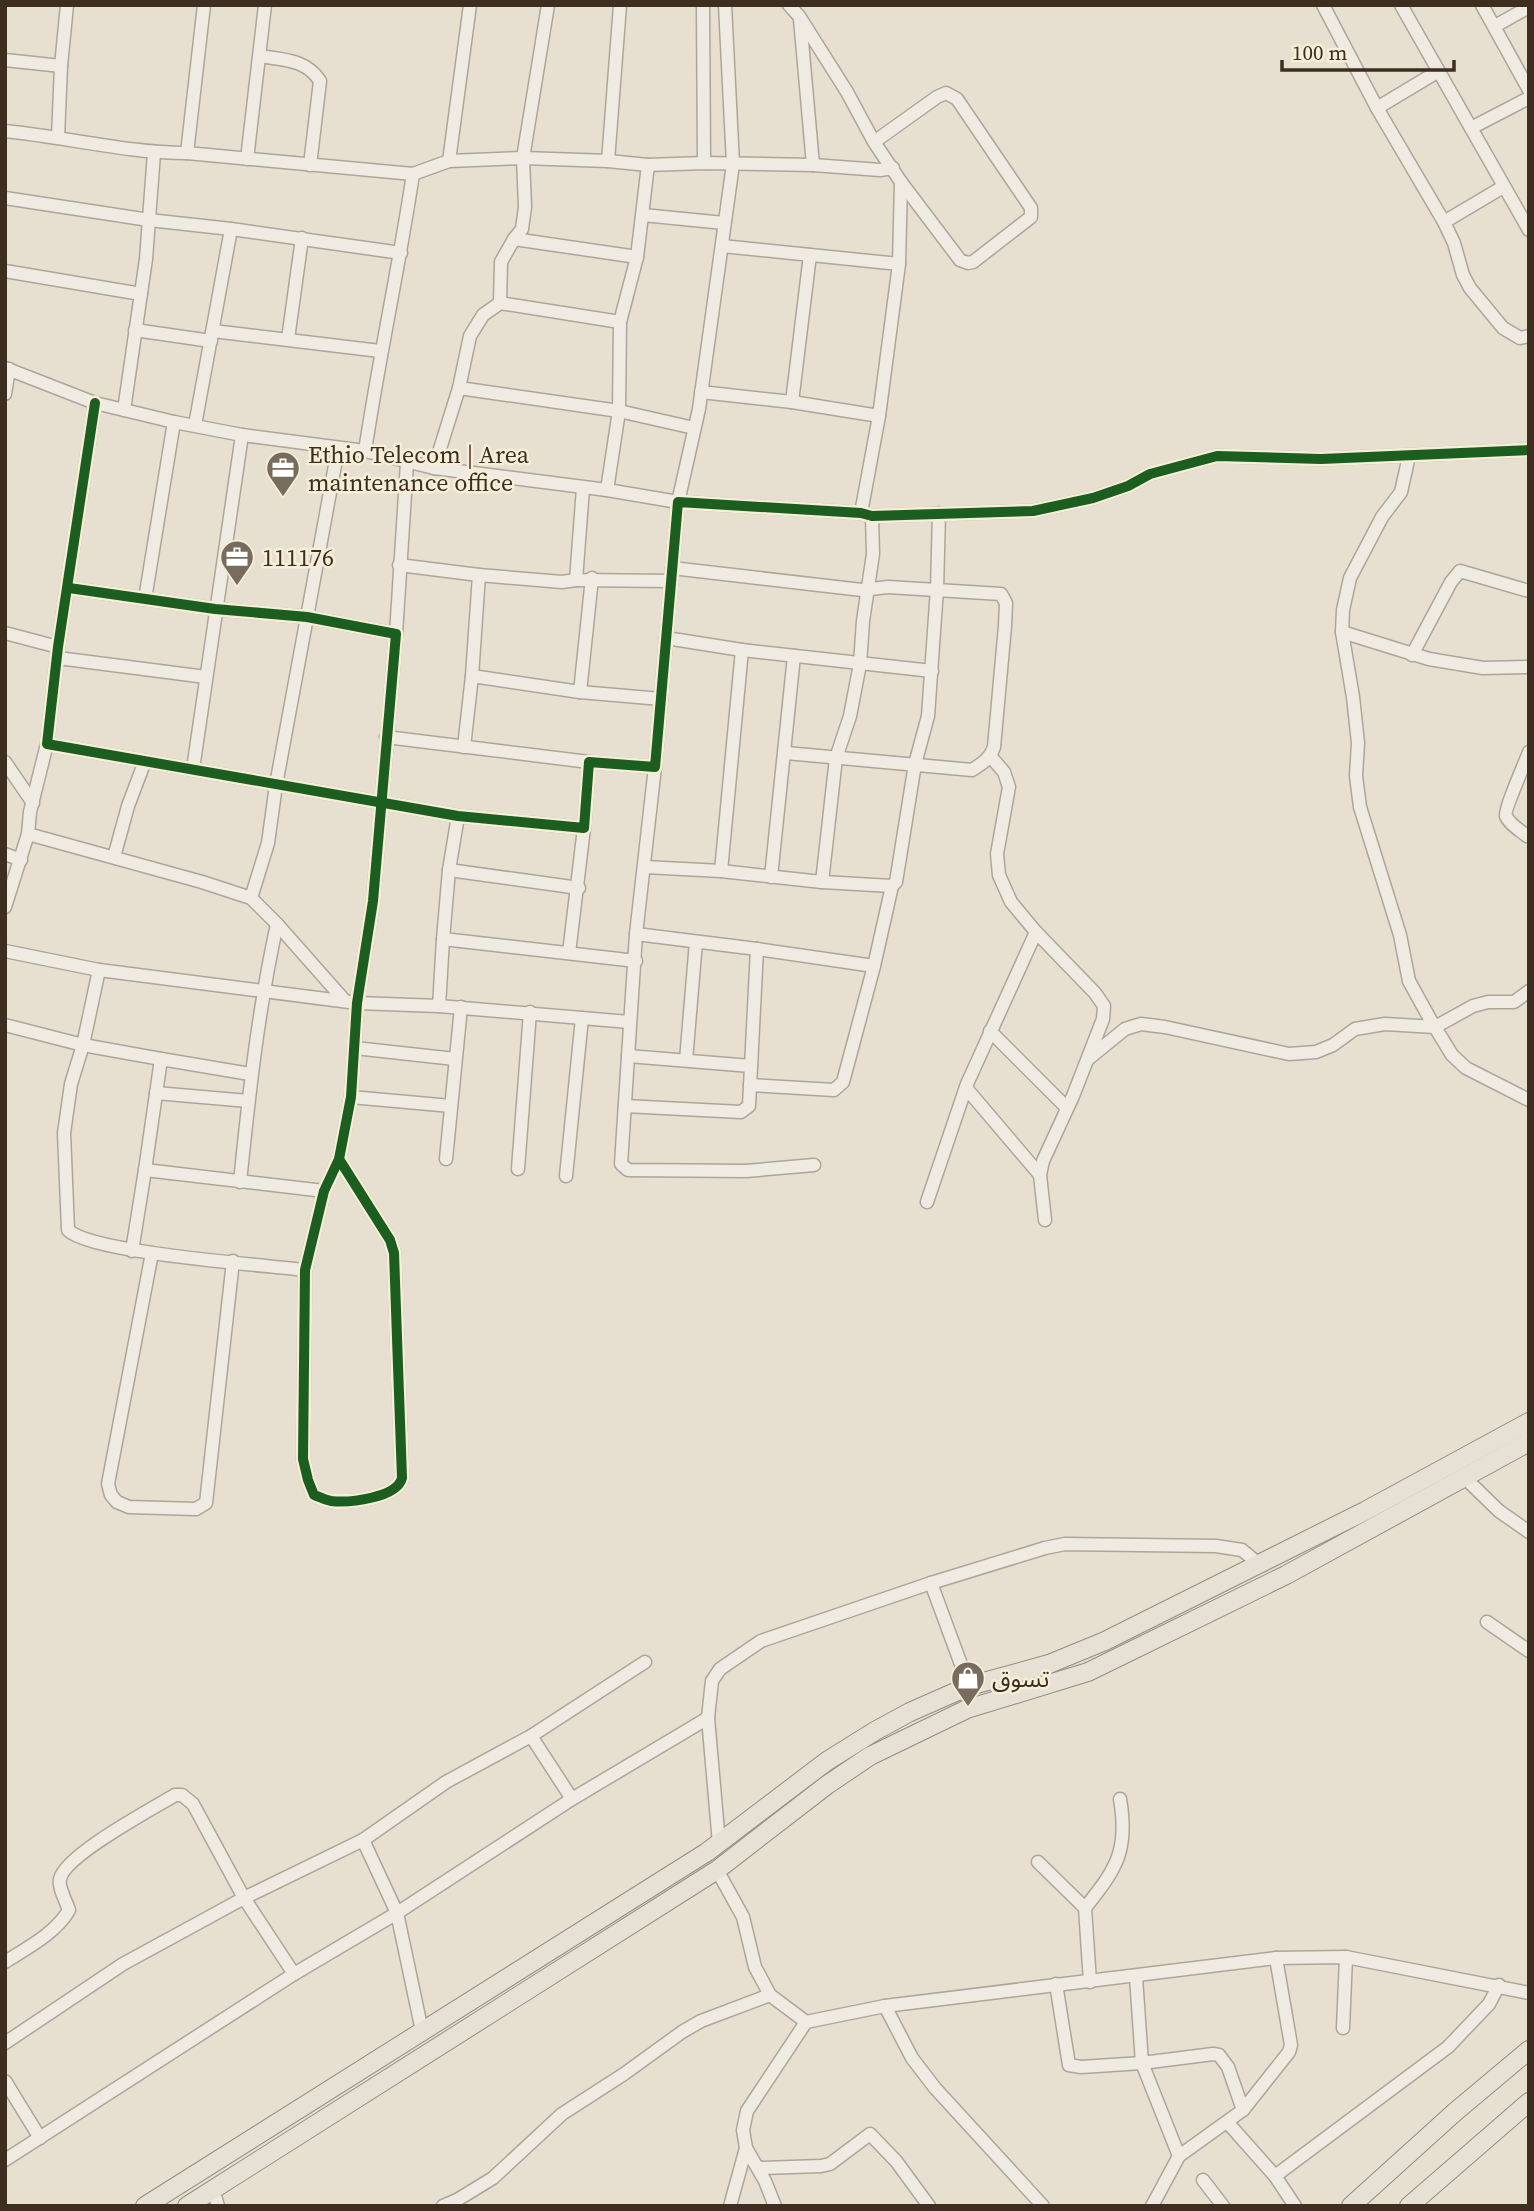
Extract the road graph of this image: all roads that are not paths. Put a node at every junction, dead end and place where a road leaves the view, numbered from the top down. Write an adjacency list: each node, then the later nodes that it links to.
1 (67, 5): 18 (street)
2 (204, 5): 28 (street)
3 (265, 5): 16 (street)
4 (470, 5): 31 (street)
5 (548, 5): 29 (street)
6 (620, 5): 32 (street)
7 (703, 5): 33 (street)
8 (725, 5): 34 (street)
9 (789, 5): 14 (street)
10 (1323, 5): 22 (street)
11 (1401, 5): 19 (street)
12 (1482, 5): 15 (street)
13 (1529, 7): 15 (street)
14 (799, 16): 26 (street); 37 (street)
15 (1494, 26): 20 (street)
16 (260, 56): 30 (street); 35 (street)
17 (5, 60): 18 (street)
18 (61, 66): 25 (street)
19 (1437, 72): 22 (street); 23 (street)
20 (1529, 90)
21 (1529, 98): 23 (street)
22 (1377, 108): 45 (street)
23 (1471, 128): 41 (street)
24 (5, 131): 25 (street)
25 (58, 137): 27 (street)
26 (874, 142): 38 (street); 40 (street)
27 (154, 153): 28 (street); 44 (street)
28 (187, 153): 30 (street)
29 (523, 158): 31 (street); 32 (street); 50 (street)
30 (247, 159): 35 (street)
31 (449, 161): 39 (street)
32 (608, 161): 36 (street)
33 (704, 163): 34 (street); 36 (street)
34 (733, 164): 37 (street); 46 (street)
35 (310, 165): 39 (street)
36 (649, 165): 43 (street)
37 (813, 165): 38 (street)
38 (893, 168): 40 (street)
39 (414, 174): 52 (street)
40 (901, 182): 55 (street)
41 (1503, 187): 45 (street); 48 (street)
42 (5, 198): 44 (street)
43 (643, 215): 46 (street); 54 (street)
44 (149, 220): 47 (street); 57 (street)
45 (1444, 222): 62 (street)
46 (724, 223): 51 (street)
47 (230, 229): 49 (street); 61 (street)
48 (1529, 230)
49 (302, 238): 52 (street); 63 (street)
50 (514, 239): 54 (street); 58 (street)
51 (722, 246): 53 (street); 67 (street)
52 (401, 253): 64 (street)
53 (810, 255): 55 (street); 69 (street)
54 (636, 257): 59 (street)
55 (899, 264): 73 (street)
56 (5, 271): 57 (street)
57 (141, 294): 60 (street)
58 (500, 303): 59 (street); 66 (street)
59 (620, 322): 72 (street)
60 (135, 330): 61 (street); 71 (street)
61 (212, 336): 63 (street); 75 (street)
62 (1529, 336)
63 (288, 339): 64 (street)
64 (380, 351): 80 (street)
65 (7, 368): 68 (street); 70 (street)
66 (459, 388): 72 (street); 83 (street)
67 (701, 392): 69 (street); 76 (street)
68 (5, 394)
69 (792, 402): 73 (street)
70 (95, 403): 71 (street); 94 (street)
71 (124, 410): 74 (street)
72 (619, 411): 76 (street); 85 (street)
73 (880, 416): 88 (street)
74 (174, 422): 75 (street); 98 (street)
75 (195, 425): 77 (street)
76 (694, 428): 86 (street)
77 (242, 435): 78 (street); 99 (street)
78 (338, 449): 80 (street); 100 (street)
79 (1529, 450): 81 (street)
80 (365, 451): 82 (street)
81 (1409, 456): 87 (street); 101 (street)
82 (407, 463): 83 (street); 89 (street)
83 (434, 468): 84 (street)
84 (583, 488): 85 (street); 93 (street)
85 (607, 490): 86 (street)
86 (678, 502): 88 (street); 91 (street)
87 (939, 513): 88 (street); 96 (street)
88 (867, 515): 95 (street)
89 (399, 565): 90 (street); 103 (street)
90 (479, 575): 93 (street); 112 (street)
91 (672, 575): 92 (street); 95 (street); 104 (street)
92 (592, 578): 93 (street); 114 (street)
93 (576, 580)
94 (69, 588): 98 (street); 106 (street)
95 (868, 589): 96 (street); 109 (street)
96 (937, 589): 111 (street); 121 (street)
97 (1529, 591): 107 (street)
98 (145, 599): 99 (street)
99 (215, 609): 100 (street); 113 (street)
100 (307, 617): 103 (street); 129 (street)
101 (1342, 632): 107 (street); 168 (street)
102 (5, 633): 106 (street)
103 (396, 634): 116 (street)
104 (666, 638): 105 (street); 115 (street)
105 (742, 650): 108 (street); 141 (street)
106 (58, 652): 113 (street); 117 (street)
107 (1412, 655): 110 (street)
108 (794, 656): 109 (street); 120 (street)
109 (860, 664): 111 (street); 122 (street)
110 (1529, 667)
111 (932, 671): 126 (street)
112 (472, 676): 114 (street); 118 (street)
113 (206, 677): 128 (street)
114 (580, 692): 115 (street)
115 (661, 699): 127 (street)
116 (386, 737): 118 (street); 131 (street)
117 (47, 744): 123 (street); 130 (street)
118 (464, 747): 125 (street)
119 (1529, 752): 135 (street)
120 (786, 753): 122 (street); 142 (street)
121 (991, 757): 126 (street); 149 (street)
122 (836, 758): 126 (street); 143 (street)
123 (145, 761): 128 (street); 137 (street)
124 (5, 762): 130 (street)
125 (589, 762): 127 (street); 133 (street)
126 (915, 764): 144 (street)
127 (655, 767): 139 (street)
128 (193, 769): 129 (street)
129 (275, 785): 131 (street); 146 (street)
130 (33, 803): 134 (street)
131 (380, 803): 132 (street); 161 (street)
132 (457, 816): 133 (street); 140 (street)
133 (584, 828): 145 (street)
134 (28, 834): 137 (street); 138 (street)
135 (1527, 836)
136 (5, 854): 138 (street)
137 (114, 857): 146 (street)
138 (20, 860): 147 (street)
139 (645, 867): 141 (street); 150 (street)
140 (449, 870): 145 (street); 151 (street)
141 (721, 871): 142 (street)
142 (771, 877): 143 (street)
143 (822, 882): 144 (street)
144 (891, 886): 157 (street)
145 (579, 888): 155 (street)
146 (251, 898): 148 (street)
147 (5, 907)
148 (277, 924): 159 (street); 161 (street)
149 (1036, 932): 169 (street); 175 (street)
150 (636, 934): 152 (street); 156 (street)
151 (443, 939): 155 (street); 162 (street)
152 (696, 942): 153 (street); 176 (street)
153 (757, 949): 157 (street); 177 (street)
154 (5, 951): 158 (street)
155 (569, 953): 156 (street)
156 (636, 961): 166 (street)
157 (874, 966): 179 (street)
158 (99, 970): 159 (street); 170 (street)
159 (262, 991): 161 (street); 178 (street)
160 (1529, 991): 168 (street)
161 (351, 1002): 162 (street); 171 (street)
162 (439, 1006): 163 (street)
163 (461, 1007): 164 (street); 174 (street)
164 (530, 1012): 165 (street); 192 (street)
165 (582, 1018): 166 (street); 194 (street)
166 (629, 1022): 172 (street)
167 (5, 1024): 170 (street)
168 (1434, 1027): 175 (street); 183 (street)
169 (990, 1031): 180 (street); 187 (street)
170 (83, 1045): 173 (street); 199 (street)
171 (355, 1048): 174 (street); 182 (street)
172 (628, 1056): 176 (street); 186 (street)
173 (161, 1059): 178 (street); 181 (street)
174 (456, 1059): 185 (street)
175 (1087, 1059): 187 (street)
176 (686, 1060): 177 (street)
177 (751, 1066): 179 (street)
178 (250, 1074): 184 (street)
179 (750, 1085): 186 (street)
180 (965, 1088): 193 (street); 197 (street)
181 (156, 1093): 184 (street); 191 (street)
182 (351, 1097): 185 (street); 188 (street)
183 (1529, 1100)
184 (248, 1101): 195 (street)
185 (451, 1106): 189 (street)
186 (625, 1106): 190 (street)
187 (1067, 1108): 193 (street)
188 (339, 1159): 196 (street); 202 (street)
189 (446, 1159)
190 (814, 1165)
191 (145, 1170): 195 (street); 199 (street)
192 (518, 1170)
193 (1040, 1175): 198 (street)
194 (566, 1176)
195 (240, 1182): 196 (street)
196 (324, 1191): 202 (street)
197 (927, 1202)
198 (1045, 1220)
199 (132, 1251): 200 (street)
200 (152, 1253): 201 (street); 201 (street)
201 (233, 1261): 202 (street)
202 (305, 1270)
203 (1529, 1422): 205 (main road)
204 (1529, 1442): 206 (main road)
205 (1436, 1474): 207 (main road); 209 (main road)
206 (1465, 1478): 207 (main road); 208 (street)
207 (1441, 1491): 222 (main road)
208 (1529, 1532)
209 (1260, 1564): 210 (street); 214 (main road)
210 (931, 1583): 214 (street); 215 (street)
211 (1487, 1622): 212 (street)
212 (1529, 1651)
213 (645, 1662): 216 (street)
214 (969, 1686): 220 (main road)
215 (708, 1718): 217 (street); 220 (street)
216 (531, 1736): 217 (street); 219 (street)
217 (572, 1799): 225 (street)
218 (1120, 1799): 224 (street)
219 (363, 1840): 223 (street); 225 (street)
220 (719, 1843): 239 (main road)
221 (1038, 1862): 224 (street)
222 (717, 1870): 235 (street); 254 (main road)
223 (244, 1898): 228 (street); 229 (street); 240 (street)
224 (1084, 1908): 231 (street)
225 (397, 1913): 229 (street); 239 (street)
226 (1346, 1957): 227 (street); 233 (street); 238 (street)
227 (1276, 1958): 230 (street); 245 (street)
228 (5, 1962)
229 (294, 1974): 247 (street)
230 (1136, 1977): 231 (street); 242 (street)
231 (1090, 1982): 232 (street)
232 (1056, 1984): 236 (street); 242 (street)
233 (1499, 1985): 234 (street); 252 (street)
234 (1529, 1993)
235 (770, 1995): 237 (street); 257 (street)
236 (885, 2006): 237 (street); 261 (street)
237 (806, 2022): 248 (street)
238 (1343, 2028)
239 (422, 2031): 255 (main road)
240 (5, 2043)
241 (1529, 2050): 265 (main road)
242 (1142, 2063): 245 (street); 249 (street)
243 (5, 2081): 247 (street)
244 (1529, 2102): 266 (main road)
245 (1243, 2110): 246 (street)
246 (1228, 2123): 249 (street); 252 (street)
247 (40, 2138): 250 (street)
248 (746, 2148): 251 (street); 258 (street)
249 (1179, 2156): 262 (street)
250 (5, 2160)
251 (759, 2168): 259 (street); 260 (street)
252 (1275, 2176): 264 (street)
253 (1203, 2180): 263 (street)
254 (215, 2198): 256 (main road)
255 (145, 2206)
256 (187, 2206)
257 (443, 2206)
258 (730, 2206)
259 (775, 2206)
260 (929, 2206)
261 (1043, 2206)
262 (1152, 2206)
263 (1223, 2206)
264 (1295, 2206)
265 (1351, 2206)
266 (1409, 2206)

